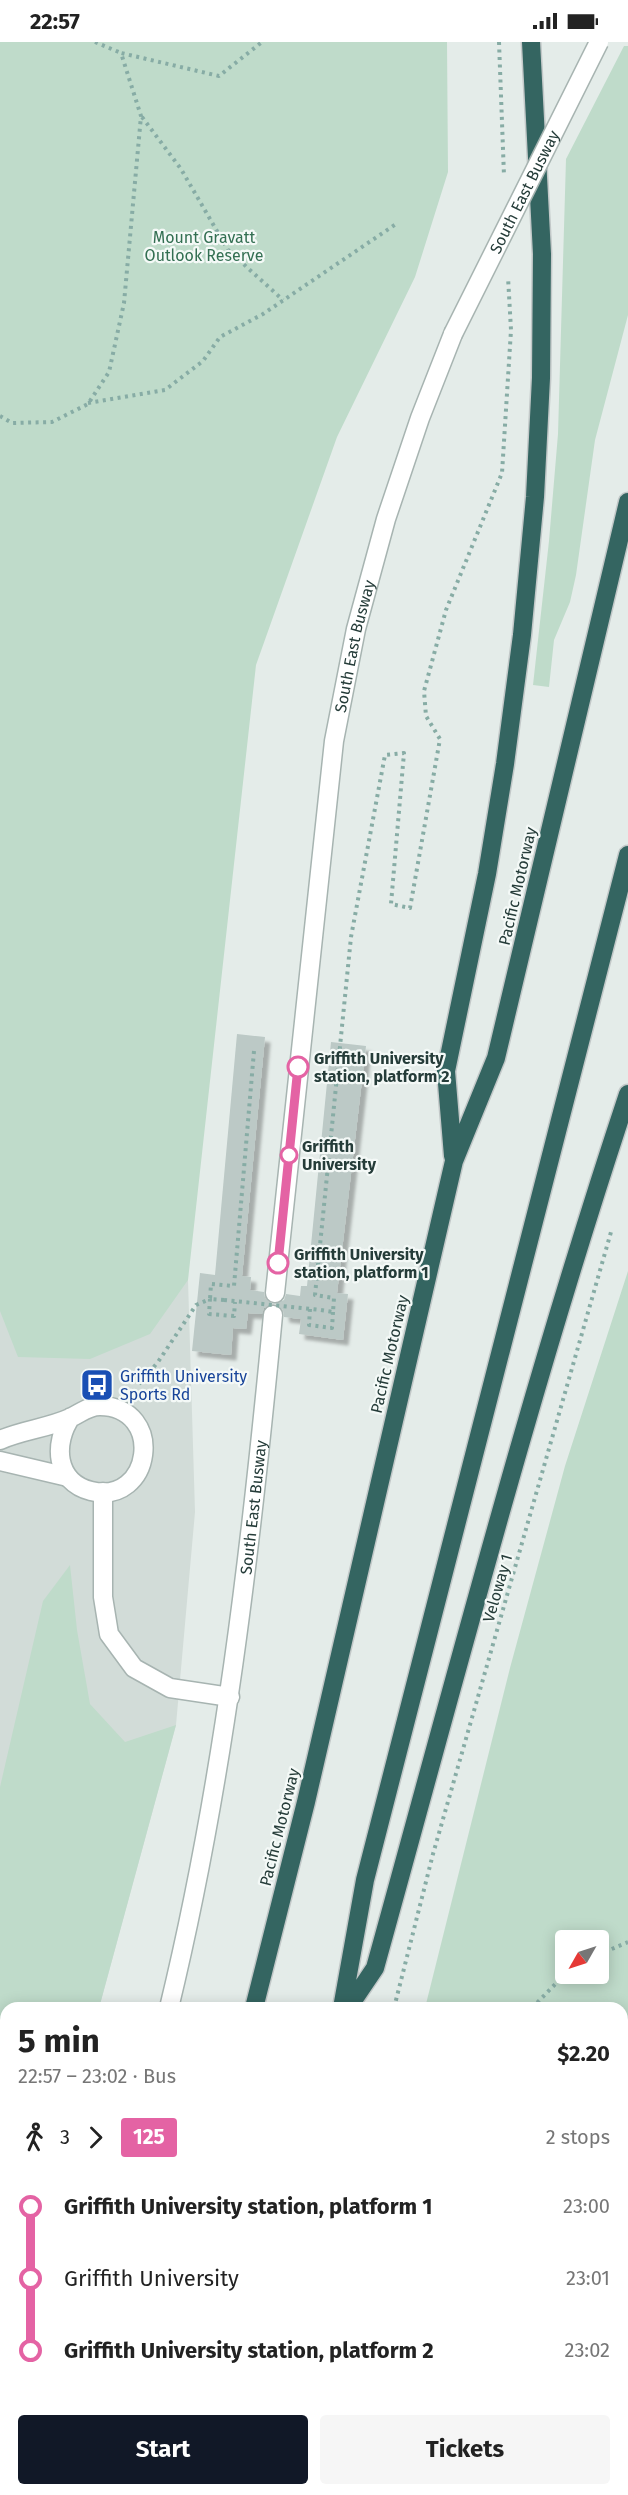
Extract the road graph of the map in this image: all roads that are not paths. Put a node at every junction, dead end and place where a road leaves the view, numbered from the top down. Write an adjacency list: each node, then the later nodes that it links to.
1 (531, 42): 6 (highway)
2 (599, 42): 7 (lane, South East Busway, bridge)
3 (628, 502): 6 (highway, Pacific Motorway)
4 (628, 855): 17 (highway)
5 (628, 1094): 18 (highway)
6 (454, 1161): 16 (highway, Pacific Motorway)
7 (274, 1293)
8 (273, 1315): 14 (lane, South East Busway)
9 (71, 1418): 10 (lane); 12 (lane); 13 (lane)
10 (0, 1440)
11 (0, 1461): 12 (lane)
12 (68, 1477): 13 (lane)
13 (103, 1492): 14 (lane)
14 (230, 1697): 15 (lane, South East Busway)
15 (170, 2002)
16 (256, 2002)
17 (343, 2002)
18 (352, 2002)

